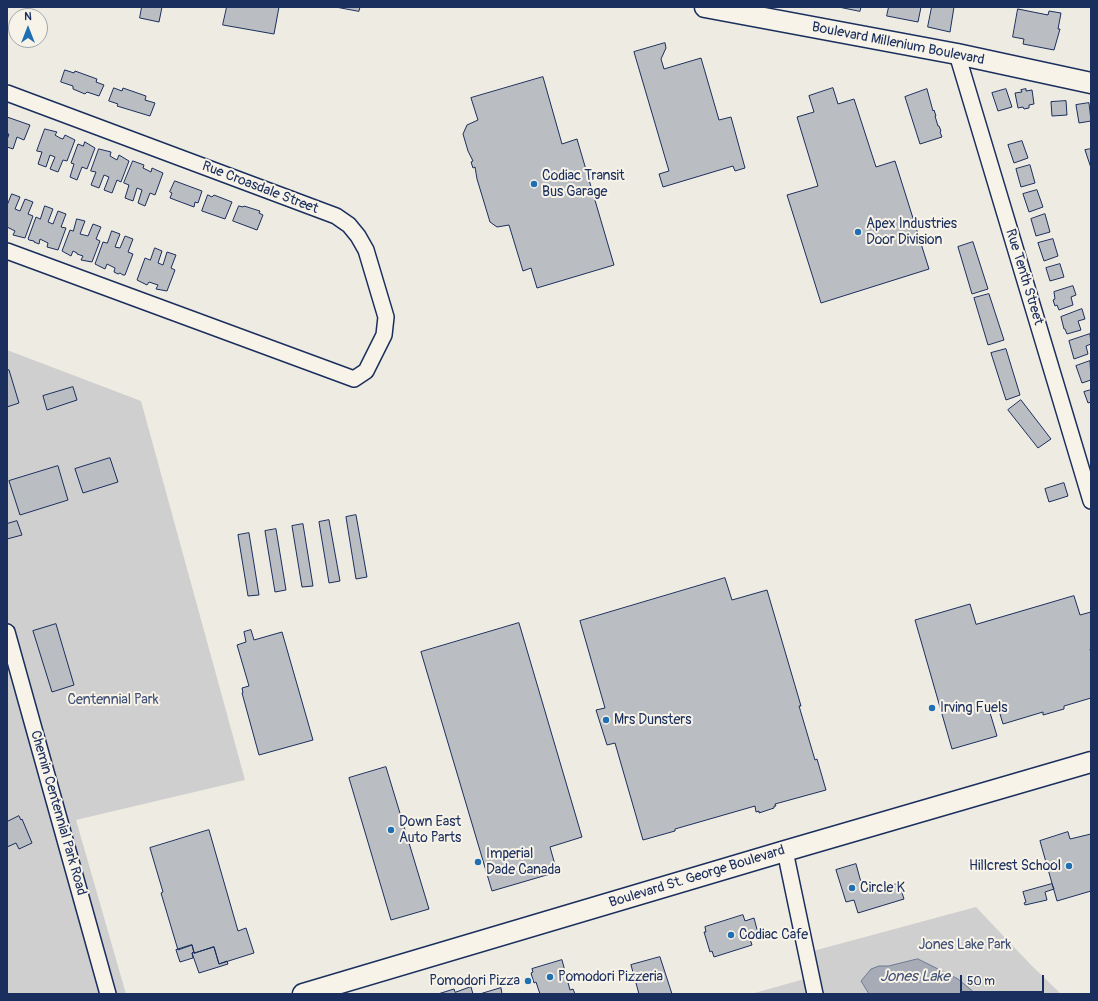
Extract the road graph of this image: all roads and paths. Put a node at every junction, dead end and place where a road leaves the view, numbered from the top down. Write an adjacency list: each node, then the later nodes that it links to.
1 (705, 7): 2 (main road, Boulevard Millenium Boulevard)
2 (957, 54): 3 (main road, Boulevard Millenium Boulevard); 6 (street, Rue Tenth Street)
3 (1091, 83)
4 (7, 93): 5 (street, Rue Croasdale Street)
5 (7, 251)
6 (1085, 456): 7 (street, Rue Tenth Street)
7 (1091, 501)
8 (7, 632): 11 (street, Chemin Centennial Park Road)
9 (1091, 762): 10 (main road, Boulevard St. George Boulevard)
10 (785, 851): 12 (main road, Boulevard St. George Boulevard); 13 (street)
11 (108, 994)
12 (303, 994)
13 (816, 994)

